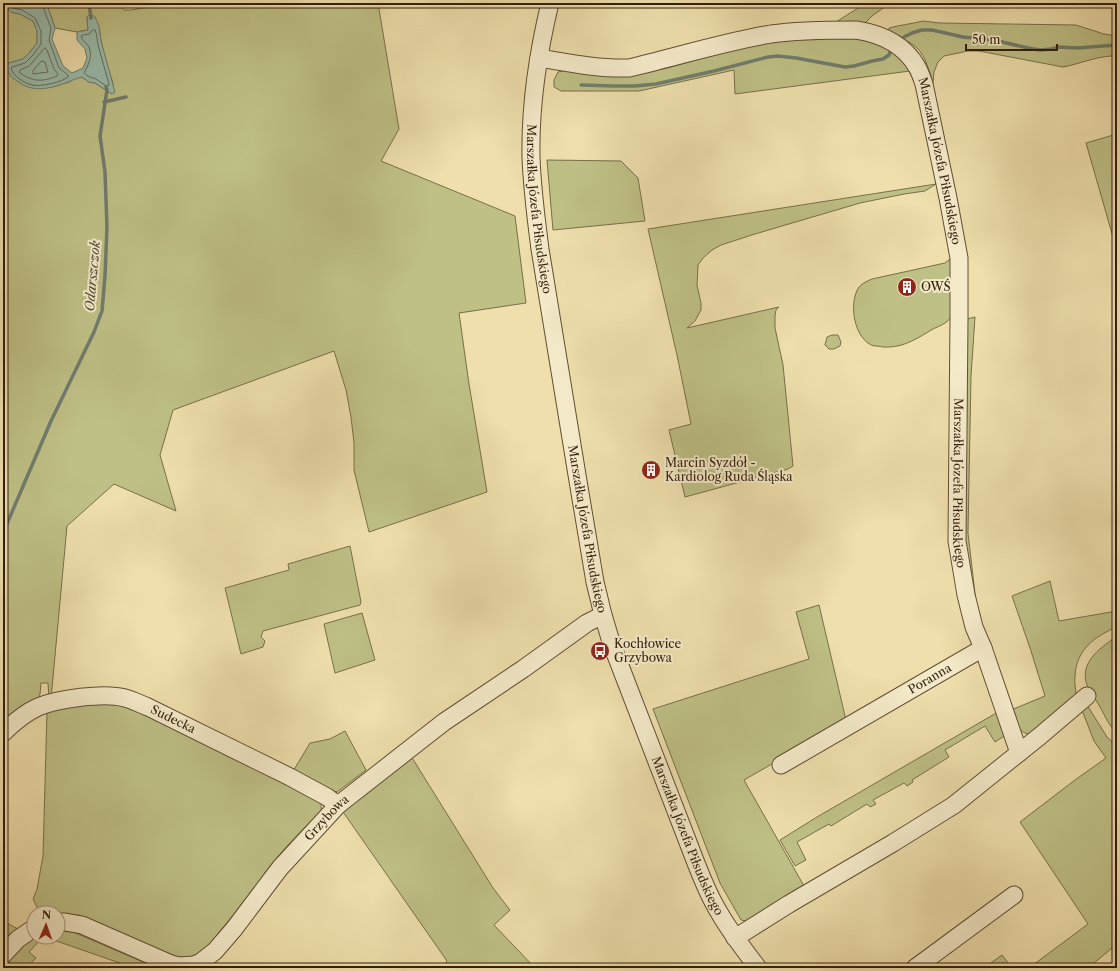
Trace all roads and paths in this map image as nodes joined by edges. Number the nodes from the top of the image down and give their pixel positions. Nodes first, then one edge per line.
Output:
1 (550, 3) edge
2 (539, 58) junction
3 (603, 615) junction
4 (982, 648) junction
5 (1087, 696) dead end
6 (3, 733) edge
7 (1019, 752) junction
8 (781, 765) dead end
9 (338, 805) junction
10 (1014, 895) dead end
11 (66, 922) edge
12 (26, 934) edge
13 (735, 938) junction
14 (3, 955) edge
15 (758, 968) edge
16 (915, 968) edge

1 - 2 street, Marszałka Józefa Piłsudskiego
2 - 3 street, Marszałka Józefa Piłsudskiego
2 - 4 street, Marszałka Józefa Piłsudskiego
3 - 9 street, Grzybowa
3 - 13 street, Marszałka Józefa Piłsudskiego
4 - 7 street
4 - 8 street, Poranna
5 - 7 street
6 - 9 street, Sudecka
7 - 13 street
9 - 11 street, Grzybowa
10 - 16 street
12 - 14 street
13 - 15 street, Marszałka Józefa Piłsudskiego

